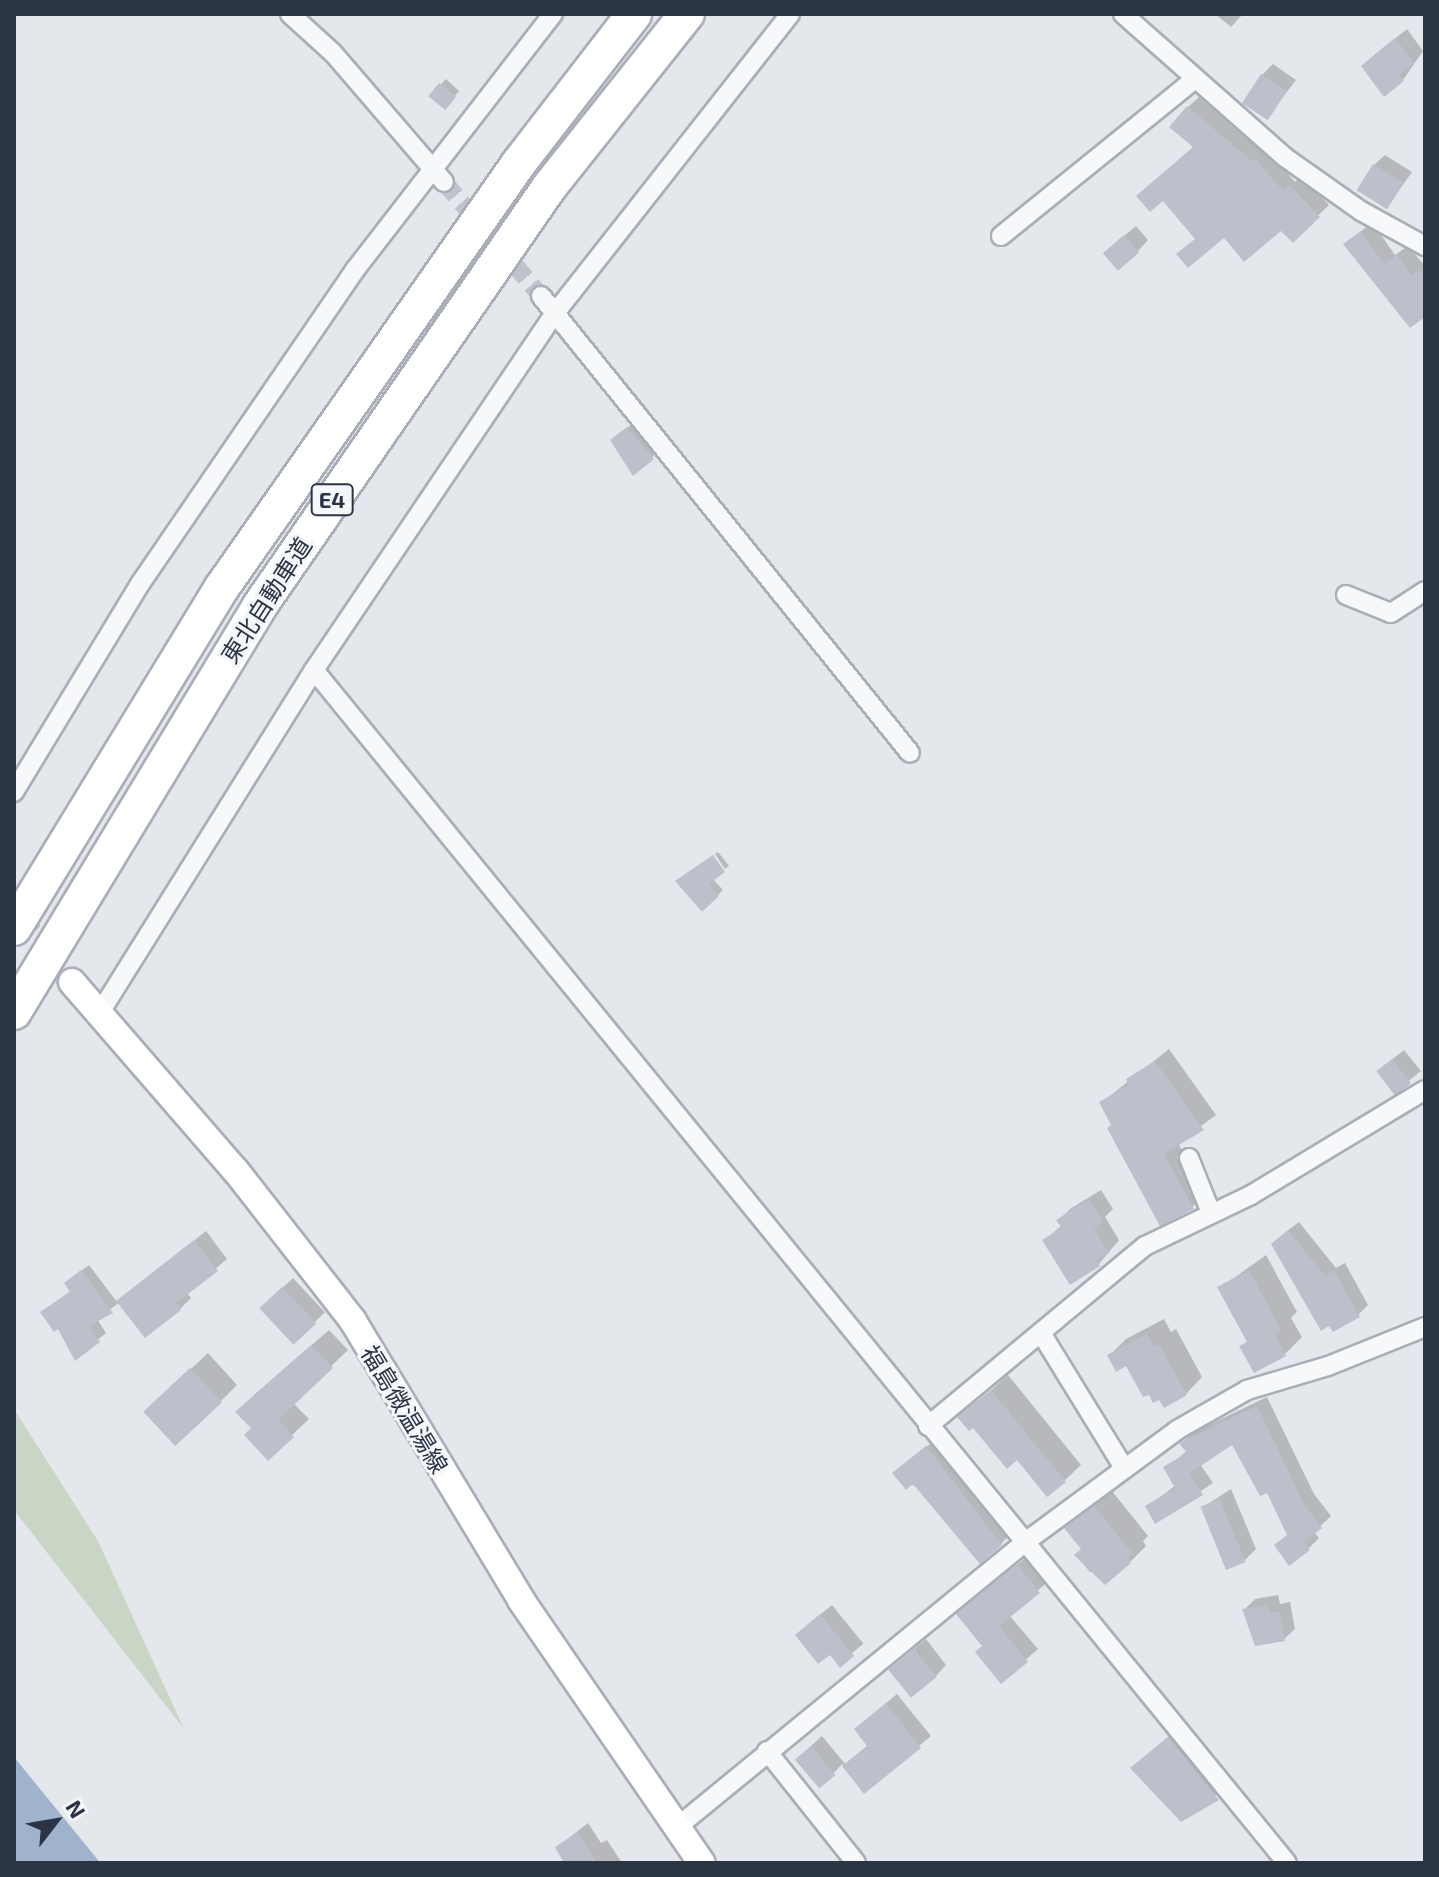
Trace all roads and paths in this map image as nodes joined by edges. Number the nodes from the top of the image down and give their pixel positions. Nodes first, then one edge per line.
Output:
1 (290, 14) edge
2 (553, 14) edge
3 (634, 14) edge
4 (687, 14) edge
5 (790, 14) edge
6 (1123, 14) edge
7 (1195, 79) junction
8 (431, 167) junction
9 (444, 182) tunnel mouth
10 (1001, 236) dead end
11 (1425, 246) edge
12 (541, 296) tunnel mouth
13 (555, 313) junction
14 (1425, 591) edge
15 (1346, 595) dead end
16 (314, 670) junction
17 (910, 753) dead end
18 (14, 792) edge
19 (14, 928) edge
20 (72, 982) tunnel mouth
21 (14, 1012) edge
22 (99, 1014) junction
23 (1425, 1090) edge
24 (1189, 1158) dead end
25 (1211, 1213) junction
26 (1425, 1327) edge
27 (1041, 1333) junction
28 (928, 1426) junction
29 (1124, 1468) junction
30 (1024, 1543) junction
31 (767, 1751) junction
32 (676, 1828) junction
33 (702, 1863) edge
34 (856, 1863) edge
35 (1287, 1863) edge

1 - 8 street
2 - 8 street
3 - 19 highway, 東北自動車道 / E4
4 - 21 highway, 東北自動車道 / E4
5 - 13 street
6 - 7 street
7 - 10 street
7 - 11 street
8 - 9 street
8 - 18 street
12 - 13 street
13 - 16 street
13 - 17 street
14 - 15 street
16 - 22 street
16 - 28 street
20 - 22 main road, 福島微温湯線
22 - 32 main road, 福島微温湯線
23 - 25 street
24 - 25 street
25 - 27 street
26 - 29 street
27 - 28 street
27 - 29 street
28 - 30 street
29 - 30 street
30 - 31 street
30 - 35 street
31 - 32 street
31 - 34 street
32 - 33 main road, 福島微温湯線

